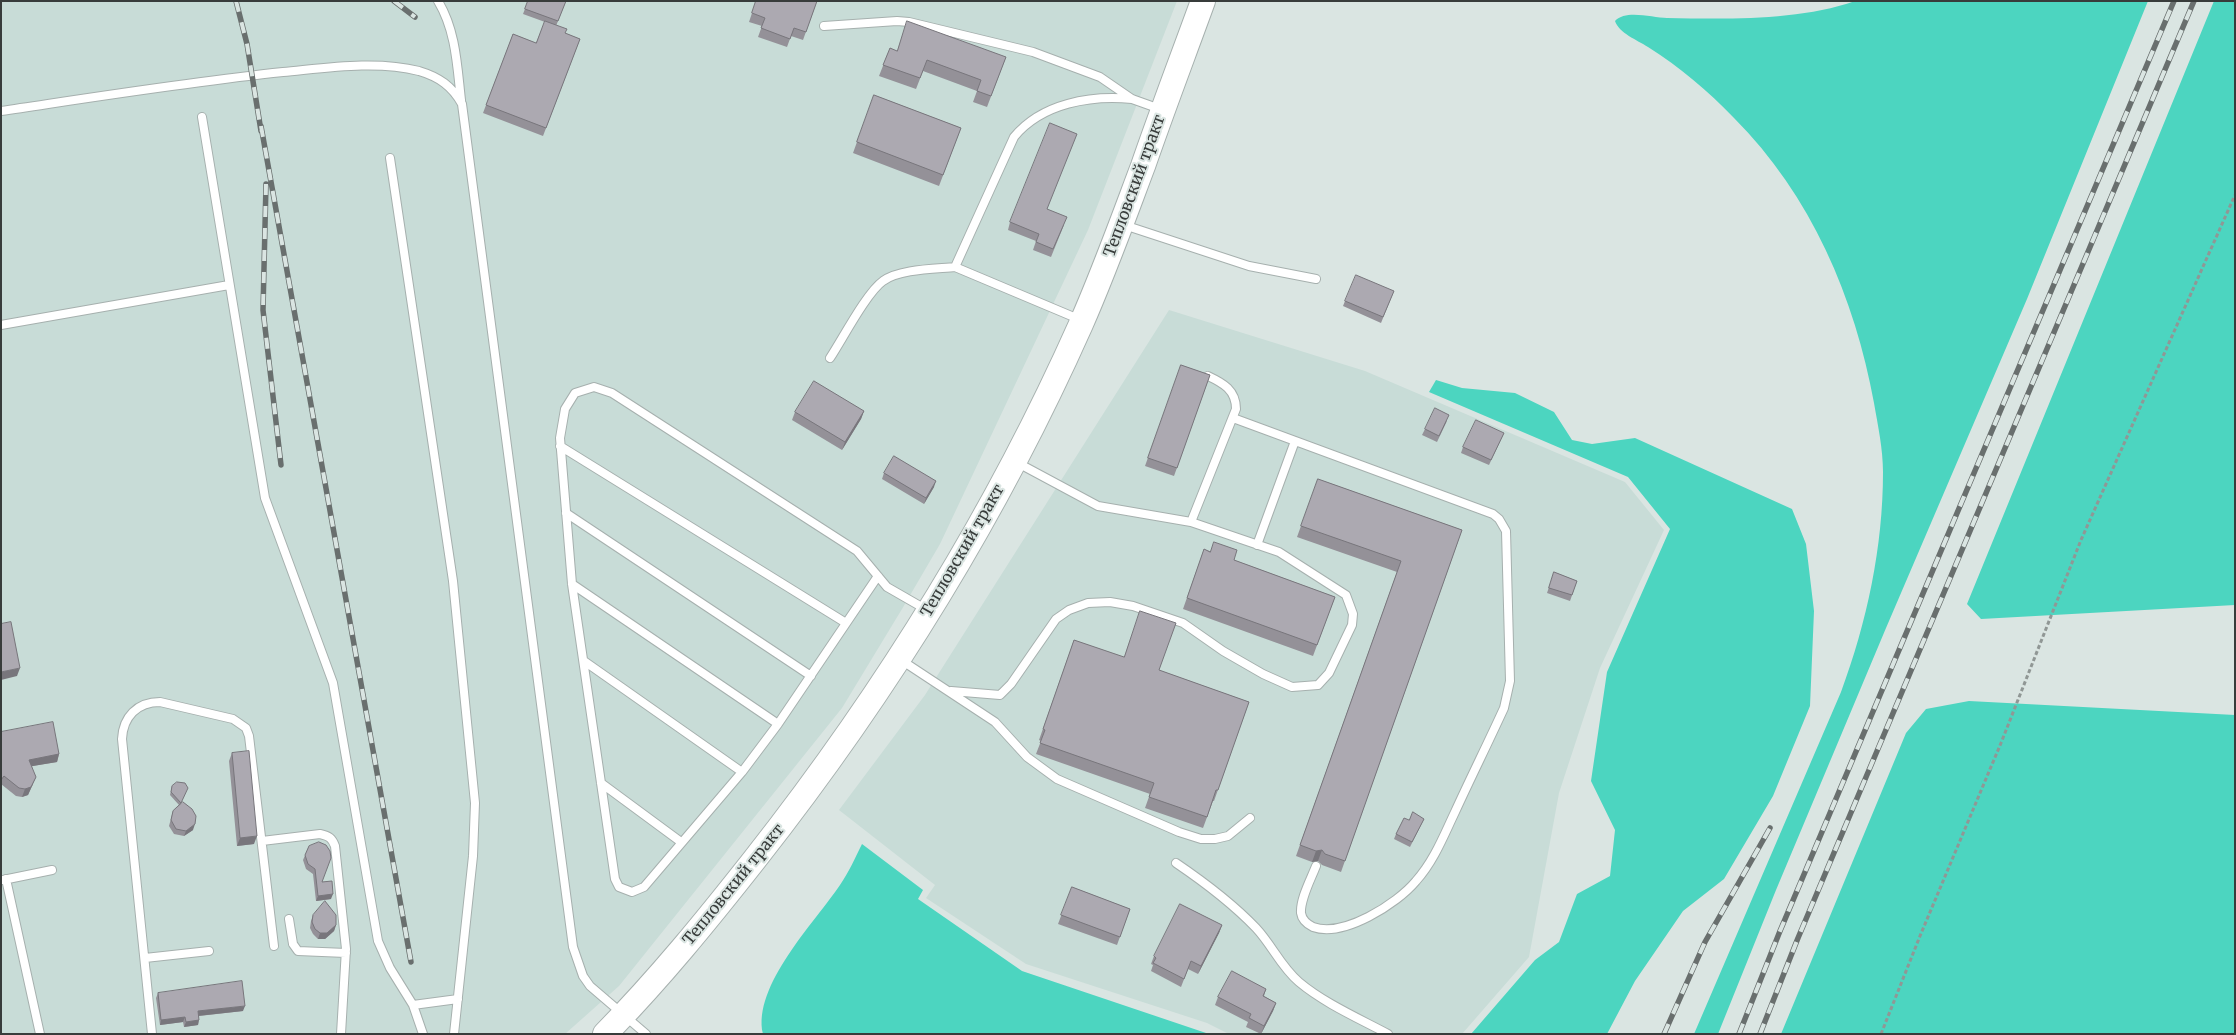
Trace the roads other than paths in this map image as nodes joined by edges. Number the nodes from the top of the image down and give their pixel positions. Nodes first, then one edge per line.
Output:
1 (438, 1) edge
2 (1203, 1) edge
3 (824, 26) dead end
4 (1132, 99) junction
5 (462, 104) junction
6 (1, 110) edge
7 (1163, 110) junction
8 (202, 118) dead end
9 (390, 158) dead end
10 (1122, 224) junction
11 (955, 266) junction
12 (1316, 279) dead end
13 (229, 285) junction
14 (1083, 321) junction
15 (1, 325) edge
16 (830, 358) dead end
17 (1208, 376) edge
18 (1233, 418) junction
19 (1295, 441) junction
20 (560, 446) junction
21 (1014, 461) junction
22 (566, 513) junction
23 (1191, 522) junction
24 (1257, 545) junction
25 (878, 576) junction
26 (572, 584) junction
27 (928, 611) junction
28 (846, 623) junction
29 (899, 658) junction
30 (584, 661) junction
31 (810, 676) junction
32 (951, 691) junction
33 (778, 724) junction
34 (742, 772) junction
35 (601, 782) junction
36 (1250, 818) dead end
37 (262, 841) junction
38 (681, 842) junction
39 (1176, 863) dead end
40 (1316, 866) edge
41 (52, 870) dead end
42 (4, 880) edge
43 (290, 919) dead end
44 (274, 946) dead end
45 (208, 952) dead end
46 (346, 953) junction
47 (144, 958) junction
48 (458, 998) junction
49 (413, 1005) junction
50 (624, 1015) junction
51 (40, 1034) edge
52 (152, 1034) edge
53 (341, 1034) edge
54 (423, 1034) edge
55 (454, 1034) edge
56 (605, 1034) edge
57 (646, 1034) edge
58 (1388, 1034) edge

1 - 5 lane
2 - 7 main road, Тепловский тракт
3 - 4 lane
4 - 7 lane
4 - 11 lane
5 - 6 lane
5 - 50 lane
7 - 10 main road, Тепловский тракт
8 - 13 lane
9 - 48 lane
10 - 12 lane
10 - 14 main road, Тепловский тракт
11 - 14 lane
11 - 16 lane
13 - 15 lane
13 - 49 lane
14 - 21 main road, Тепловский тракт
17 - 18 lane
18 - 19 lane
18 - 23 lane
19 - 24 lane
19 - 40 lane
20 - 22 lane
20 - 25 lane
20 - 28 lane
21 - 23 lane
21 - 27 main road, Тепловский тракт
22 - 26 lane
22 - 31 lane
23 - 24 lane
24 - 32 lane
25 - 27 lane
25 - 28 lane
26 - 30 lane
26 - 33 lane
27 - 29 main road, Тепловский тракт
28 - 31 lane
29 - 32 lane
29 - 50 main road, Тепловский тракт
30 - 34 lane
30 - 35 lane
31 - 33 lane
32 - 36 lane
33 - 34 lane
34 - 38 lane
35 - 38 lane
35 - 38 lane
37 - 44 lane
37 - 46 lane
37 - 47 lane
39 - 58 lane
41 - 42 lane
42 - 51 lane
43 - 46 lane
45 - 47 lane
46 - 53 lane
47 - 52 lane
48 - 49 lane
48 - 55 lane
49 - 54 lane
50 - 56 main road, Тепловский тракт
50 - 57 lane

